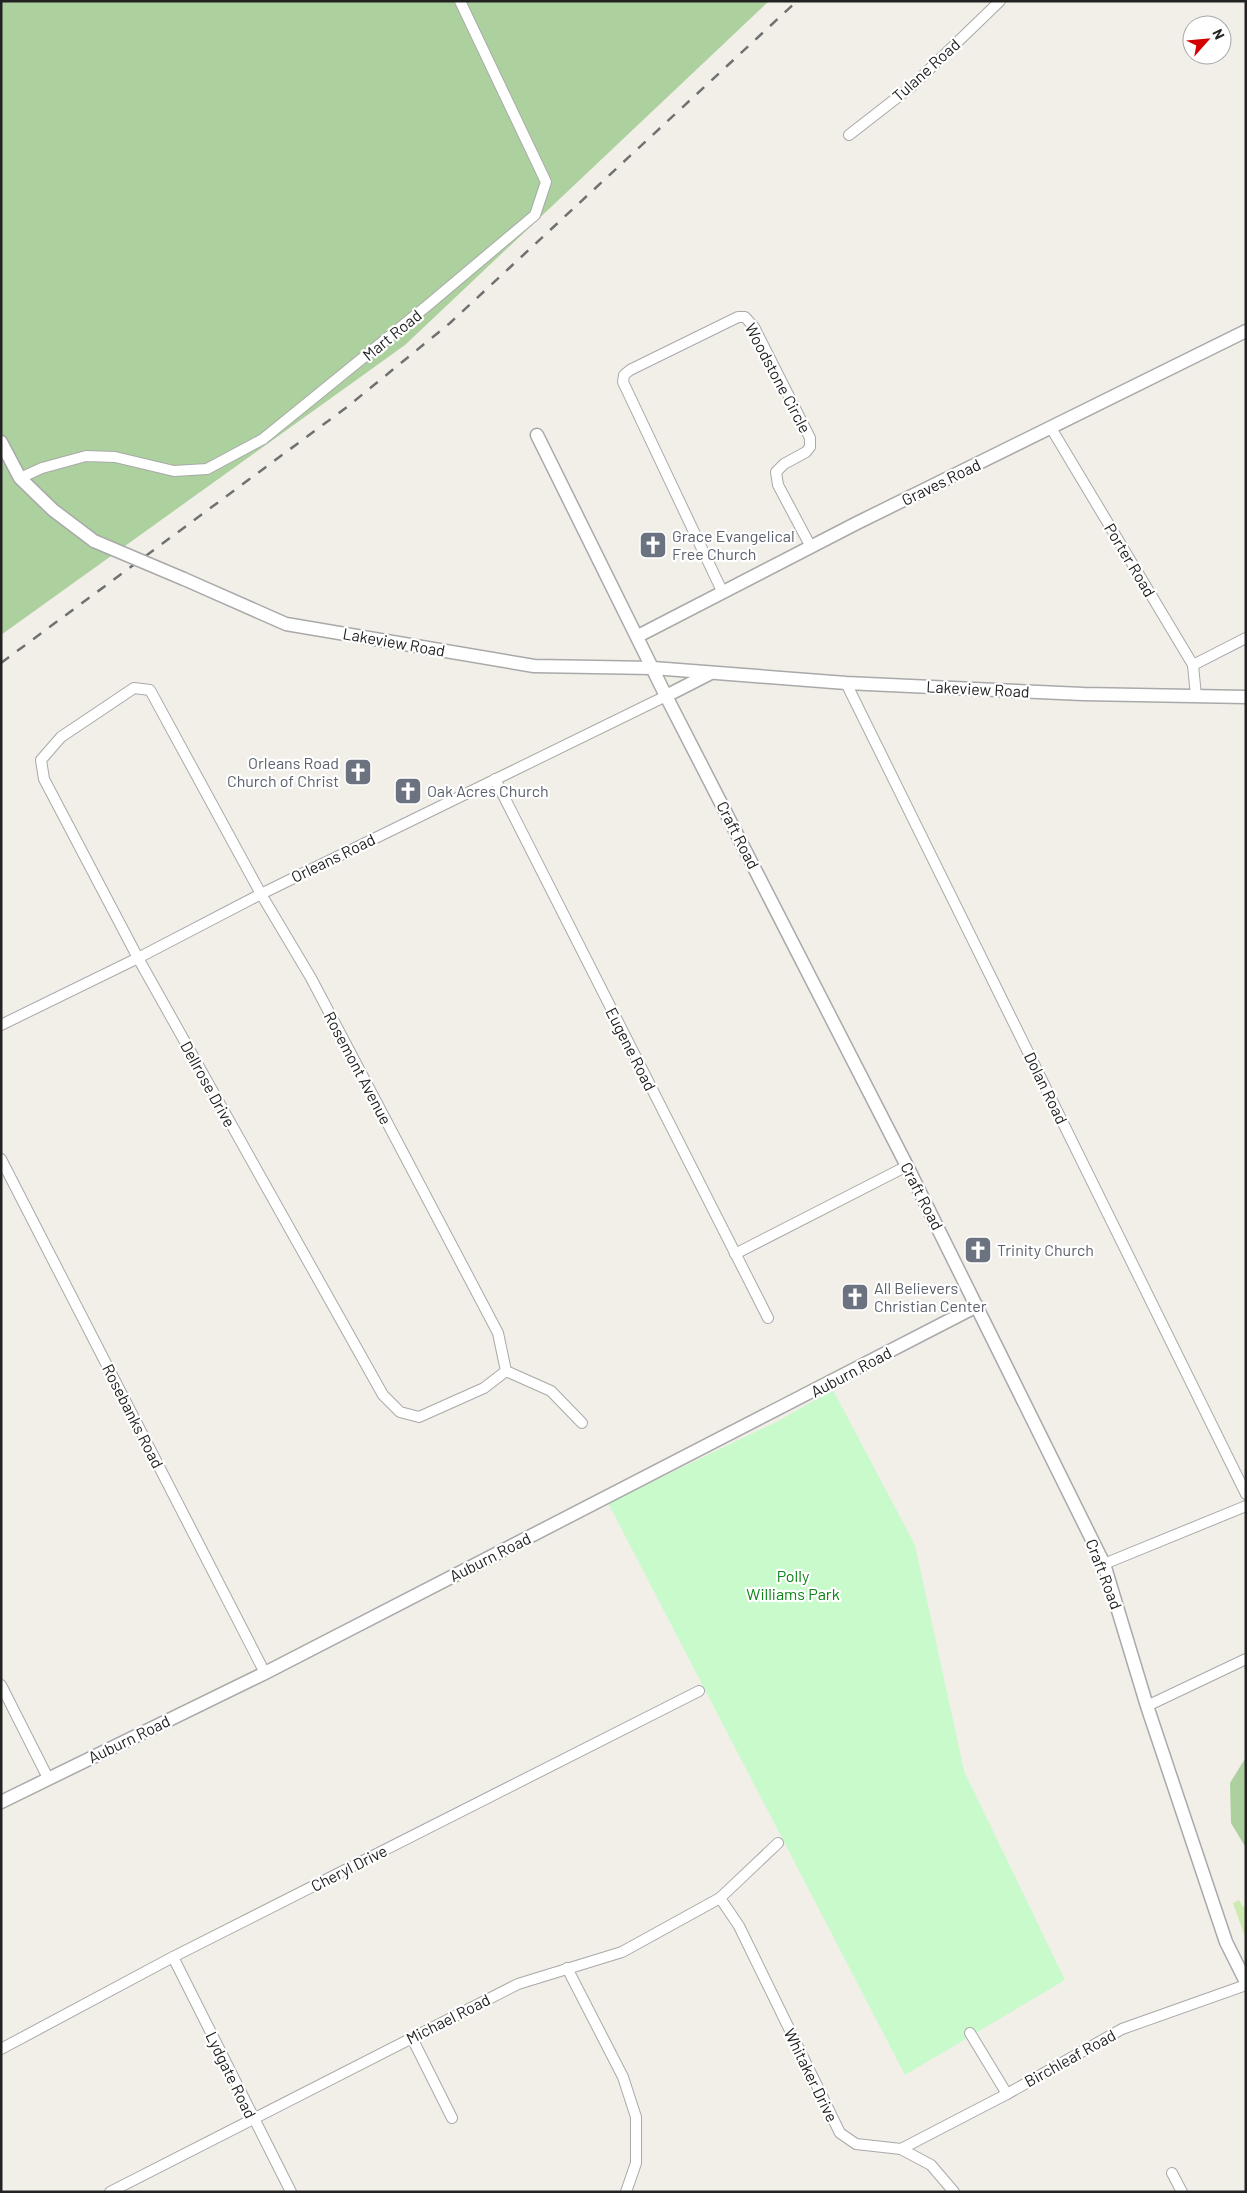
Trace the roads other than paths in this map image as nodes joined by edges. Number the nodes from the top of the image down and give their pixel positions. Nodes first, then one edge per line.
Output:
1 (460, 1) edge
2 (1000, 1) edge
3 (849, 135) dead end
4 (1246, 330) edge
5 (1050, 428) junction
6 (537, 435) dead end
7 (1, 442) edge
8 (20, 478) junction
9 (811, 547) junction
10 (722, 592) junction
11 (638, 636) junction
12 (1246, 638) edge
13 (1193, 665) junction
14 (653, 668) junction
15 (711, 673) junction
16 (846, 683) junction
17 (150, 690) joint
18 (666, 696) junction
19 (1196, 696) junction
20 (1246, 697) edge
21 (495, 779) junction
22 (260, 894) junction
23 (138, 958) junction
24 (1, 1025) edge
25 (1, 1159) edge
26 (907, 1166) junction
27 (735, 1254) junction
28 (976, 1306) junction
29 (768, 1318) dead end
30 (506, 1371) junction
31 (582, 1423) dead end
32 (1246, 1494) edge
33 (1246, 1506) edge
34 (1104, 1564) junction
35 (1246, 1659) edge
36 (265, 1673) junction
37 (1, 1685) edge
38 (699, 1691) dead end
39 (1147, 1706) junction
40 (48, 1778) junction
41 (1, 1802) edge
42 (778, 1842) dead end
43 (720, 1898) junction
44 (173, 1957) junction
45 (566, 1968) junction
46 (1246, 1983) edge
47 (970, 2033) dead end
48 (412, 2038) junction
49 (1, 2049) edge
50 (1007, 2094) junction
51 (253, 2118) junction
52 (452, 2118) dead end
53 (901, 2149) junction
54 (1172, 2173) dead end
55 (110, 2192) edge
56 (291, 2192) edge
57 (626, 2192) edge
58 (954, 2192) edge
59 (1182, 2192) edge

1 - 8 street, Mart Road
2 - 3 street, Tulane Road
4 - 5 street, Graves Road
5 - 9 street, Graves Road
5 - 13 street, Porter Road
6 - 11 street, Craft Road
7 - 8 street, Lakeview Road
8 - 14 street, Lakeview Road, bridge
9 - 10 street, Graves Road
9 - 10 street, Woodstone Circle
10 - 11 street, Graves Road
11 - 14 street, Craft Road
12 - 13 street
13 - 19 street, Porter Road
14 - 15 street, Lakeview Road
14 - 18 street, Craft Road
15 - 16 street, Lakeview Road
15 - 18 street
16 - 19 street, Lakeview Road
16 - 32 street, Dolan Road
17 - 22 street, Rosemont Avenue
17 - 23 street, Dellrose Drive
18 - 21 street, Orleans Road
18 - 26 street, Craft Road
19 - 20 street, Lakeview Road
21 - 22 street, Orleans Road
21 - 27 street, Eugene Road
22 - 23 street, Orleans Road
22 - 30 street, Rosemont Avenue
23 - 24 street, Orleans Road
23 - 30 street, Dellrose Drive
25 - 36 street, Rosebanks Road
26 - 27 street
26 - 28 street, Craft Road
27 - 29 street, Eugene Road
28 - 34 street, Craft Road
28 - 36 street, Auburn Road
30 - 31 street
33 - 34 street
34 - 39 street, Craft Road
35 - 39 street
36 - 40 street, Auburn Road
37 - 40 street
38 - 44 street, Cheryl Drive
39 - 46 street, Craft Road
40 - 41 street, Auburn Road
42 - 43 street, Michael Road
43 - 45 street, Michael Road
43 - 53 street, Whitaker Drive
44 - 49 street, Cheryl Drive
44 - 51 street, Lydgate Road
45 - 48 street, Michael Road
45 - 57 street
46 - 50 street, Birchleaf Road
47 - 50 street
48 - 51 street, Michael Road
48 - 52 street
50 - 53 street, Birchleaf Road
51 - 55 street, Michael Road
51 - 56 street, Lydgate Road
53 - 58 street, Whitaker Drive
54 - 59 street

